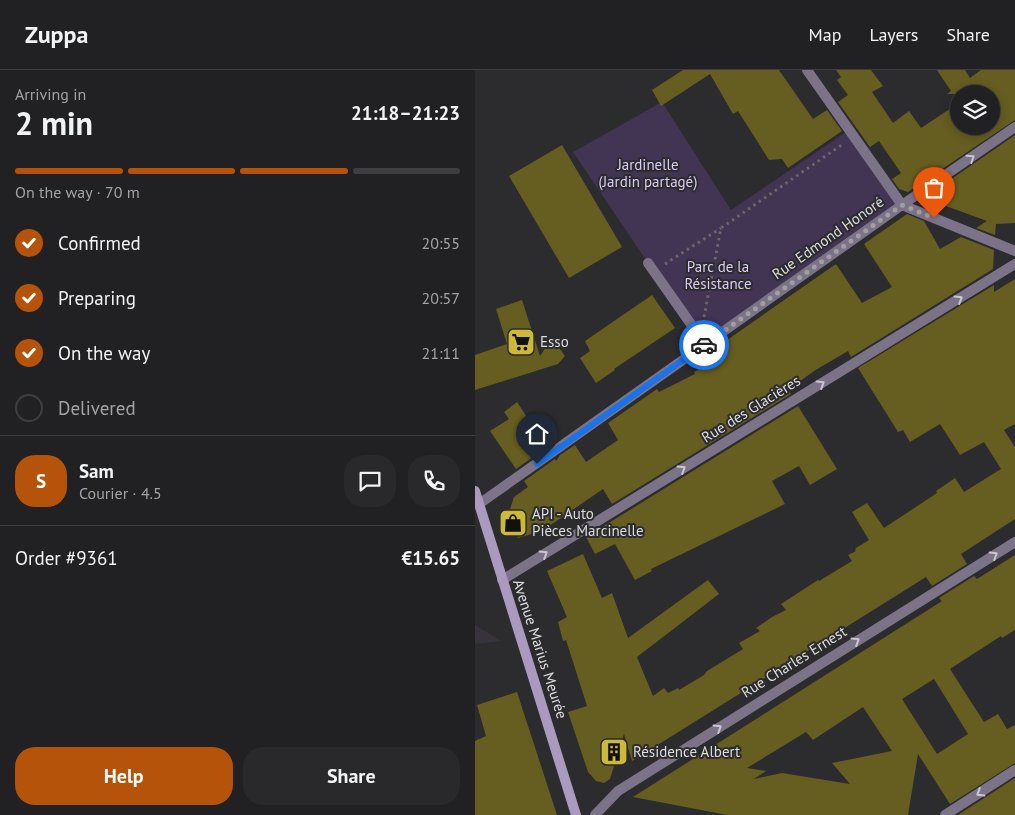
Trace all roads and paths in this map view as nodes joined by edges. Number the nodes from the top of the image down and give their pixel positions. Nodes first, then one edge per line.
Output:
1 (807, 70) edge
2 (1015, 127) edge
3 (854, 137) junction
4 (902, 205) junction
5 (721, 228) junction
6 (1015, 251) edge
7 (1015, 264) edge
8 (651, 267) joint
9 (702, 341) junction
10 (475, 491) edge
11 (477, 505) edge
12 (1015, 542) edge
13 (502, 580) junction
14 (1015, 770) edge
15 (576, 815) edge
16 (595, 815) edge
17 (945, 815) edge

1 - 3 street
4 -> 2 street, Rue Edmond Honoré
3 - 4 street
3 - 5 path
4 - 6 street
4 - 9 street, Rue Edmond Honoré
5 - 8 path
5 - 9 path
13 -> 7 street, Rue des Glacières
8 - 9 street
9 - 11 street, Rue Edmond Honoré
10 - 11 main road, Avenue Marius Meurée
11 - 13 main road, Avenue Marius Meurée
16 -> 12 street, Rue Charles Ernest
13 - 15 main road, Avenue Marius Meurée
14 -> 17 street

